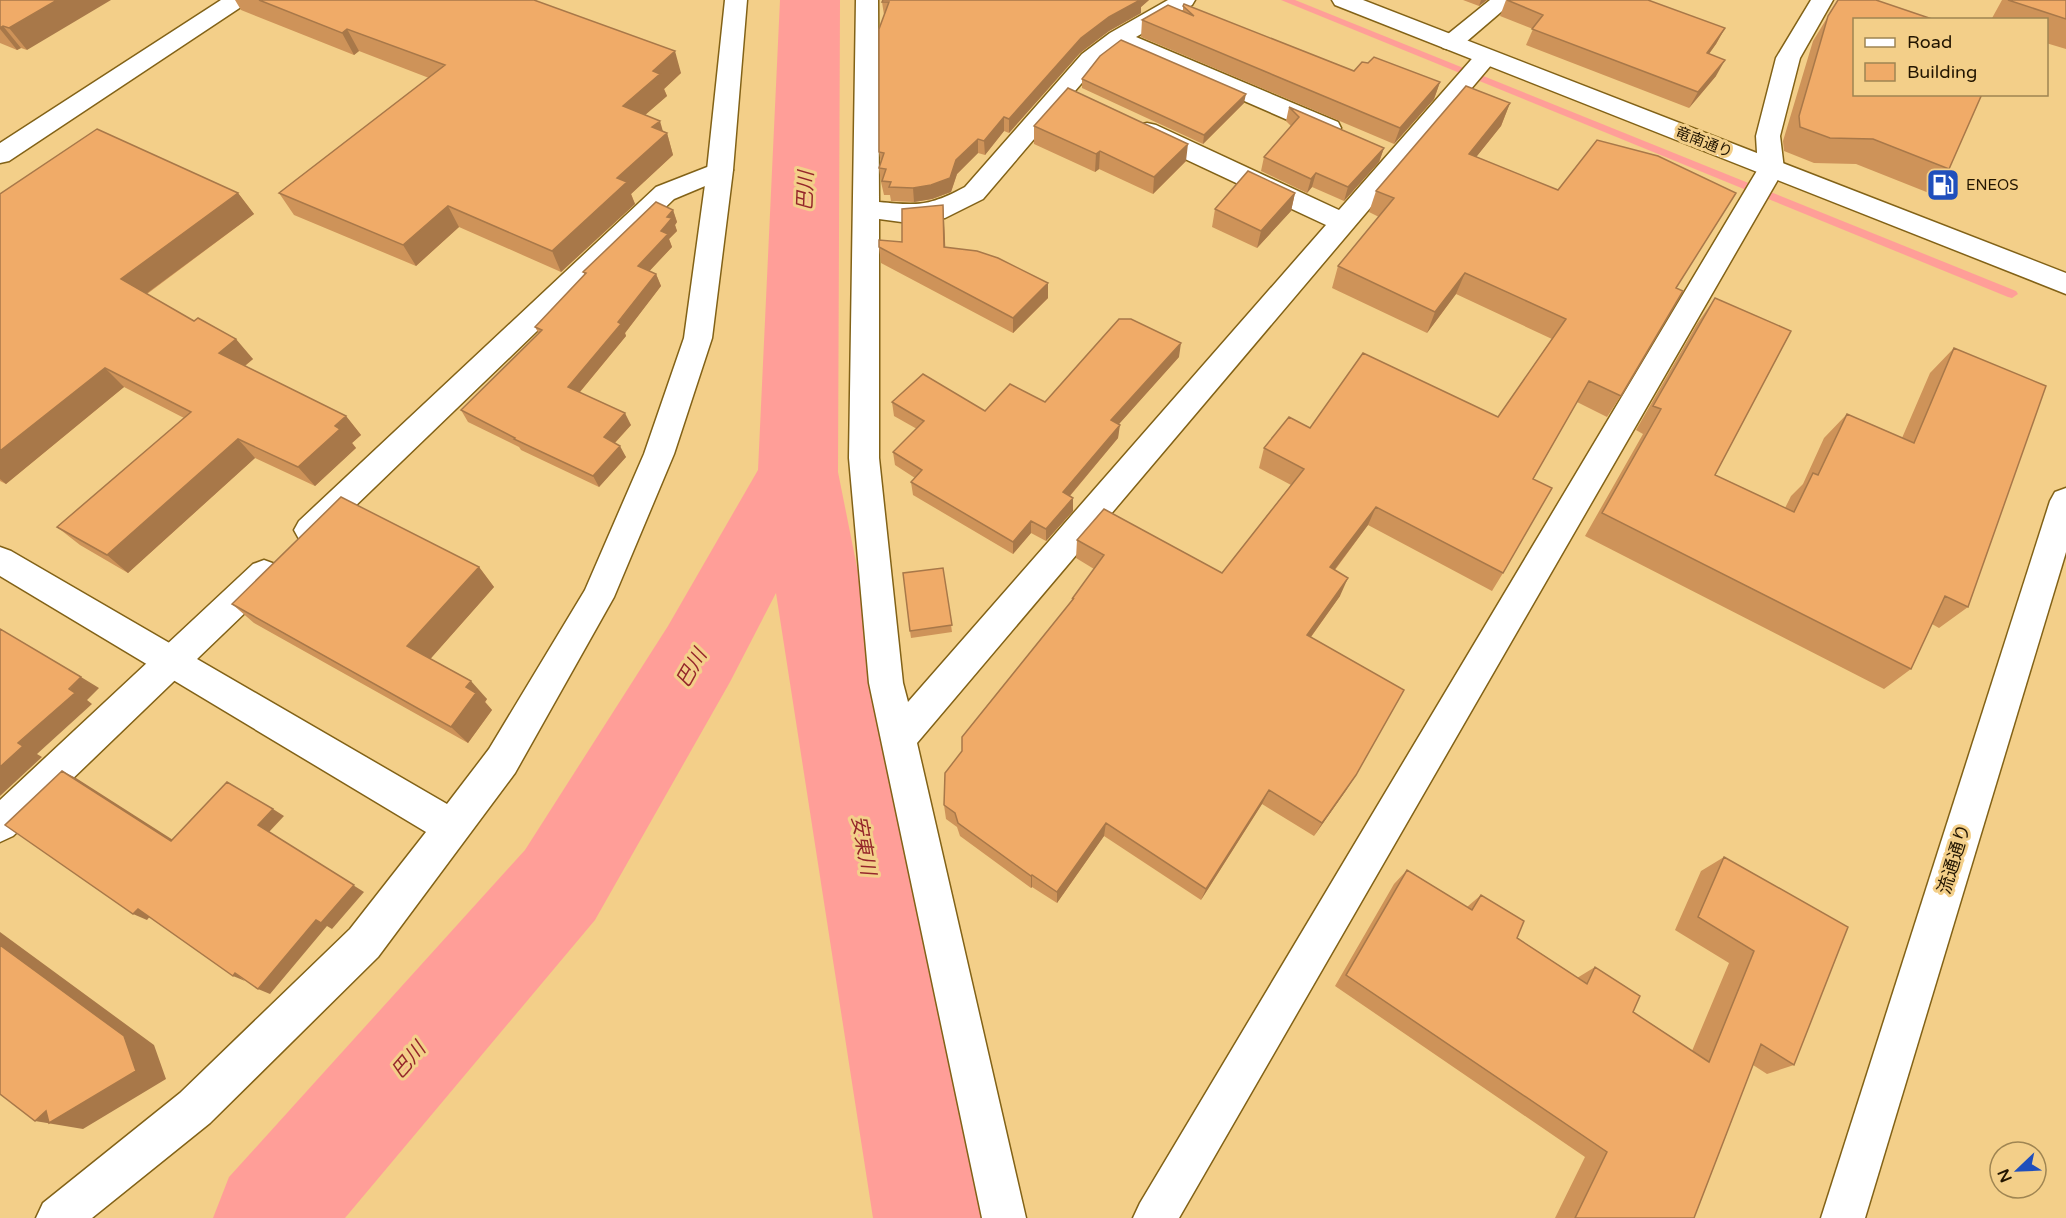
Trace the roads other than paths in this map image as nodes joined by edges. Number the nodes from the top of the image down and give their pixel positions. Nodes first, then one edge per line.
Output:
1 (236, 0) edge
2 (736, 0) edge
3 (867, 0) edge
4 (1184, 0) edge
5 (1342, 0) edge
6 (1504, 0) edge
7 (1822, 0) edge
8 (1118, 38) junction
9 (1451, 43) junction
10 (1486, 57) junction
11 (1128, 122) edge
12 (1345, 135) edge
13 (0, 155) edge
14 (1771, 169) junction
15 (720, 170) junction
16 (866, 209) junction
17 (1344, 222) junction
18 (2066, 284) edge
19 (2066, 501) edge
20 (0, 560) edge
21 (172, 662) junction
22 (898, 739) junction
23 (0, 824) edge
24 (452, 827) junction
25 (58, 1218) edge
26 (1004, 1218) edge
27 (1155, 1218) edge
28 (1843, 1218) edge

1 - 13 street
2 - 15 street
3 - 16 street
4 - 8 street
5 - 9 street, 竜南通り
6 - 9 street
7 - 14 street
8 - 12 street
8 - 16 street
9 - 10 street, 竜南通り
10 - 14 street, 竜南通り
10 - 17 street
11 - 17 street
14 - 18 street, 竜南通り
14 - 27 street
15 - 21 street
15 - 24 street
16 - 22 street
17 - 22 street
19 - 28 street, 流通通り
20 - 21 street
21 - 23 street
21 - 24 street
22 - 26 street
24 - 25 street

